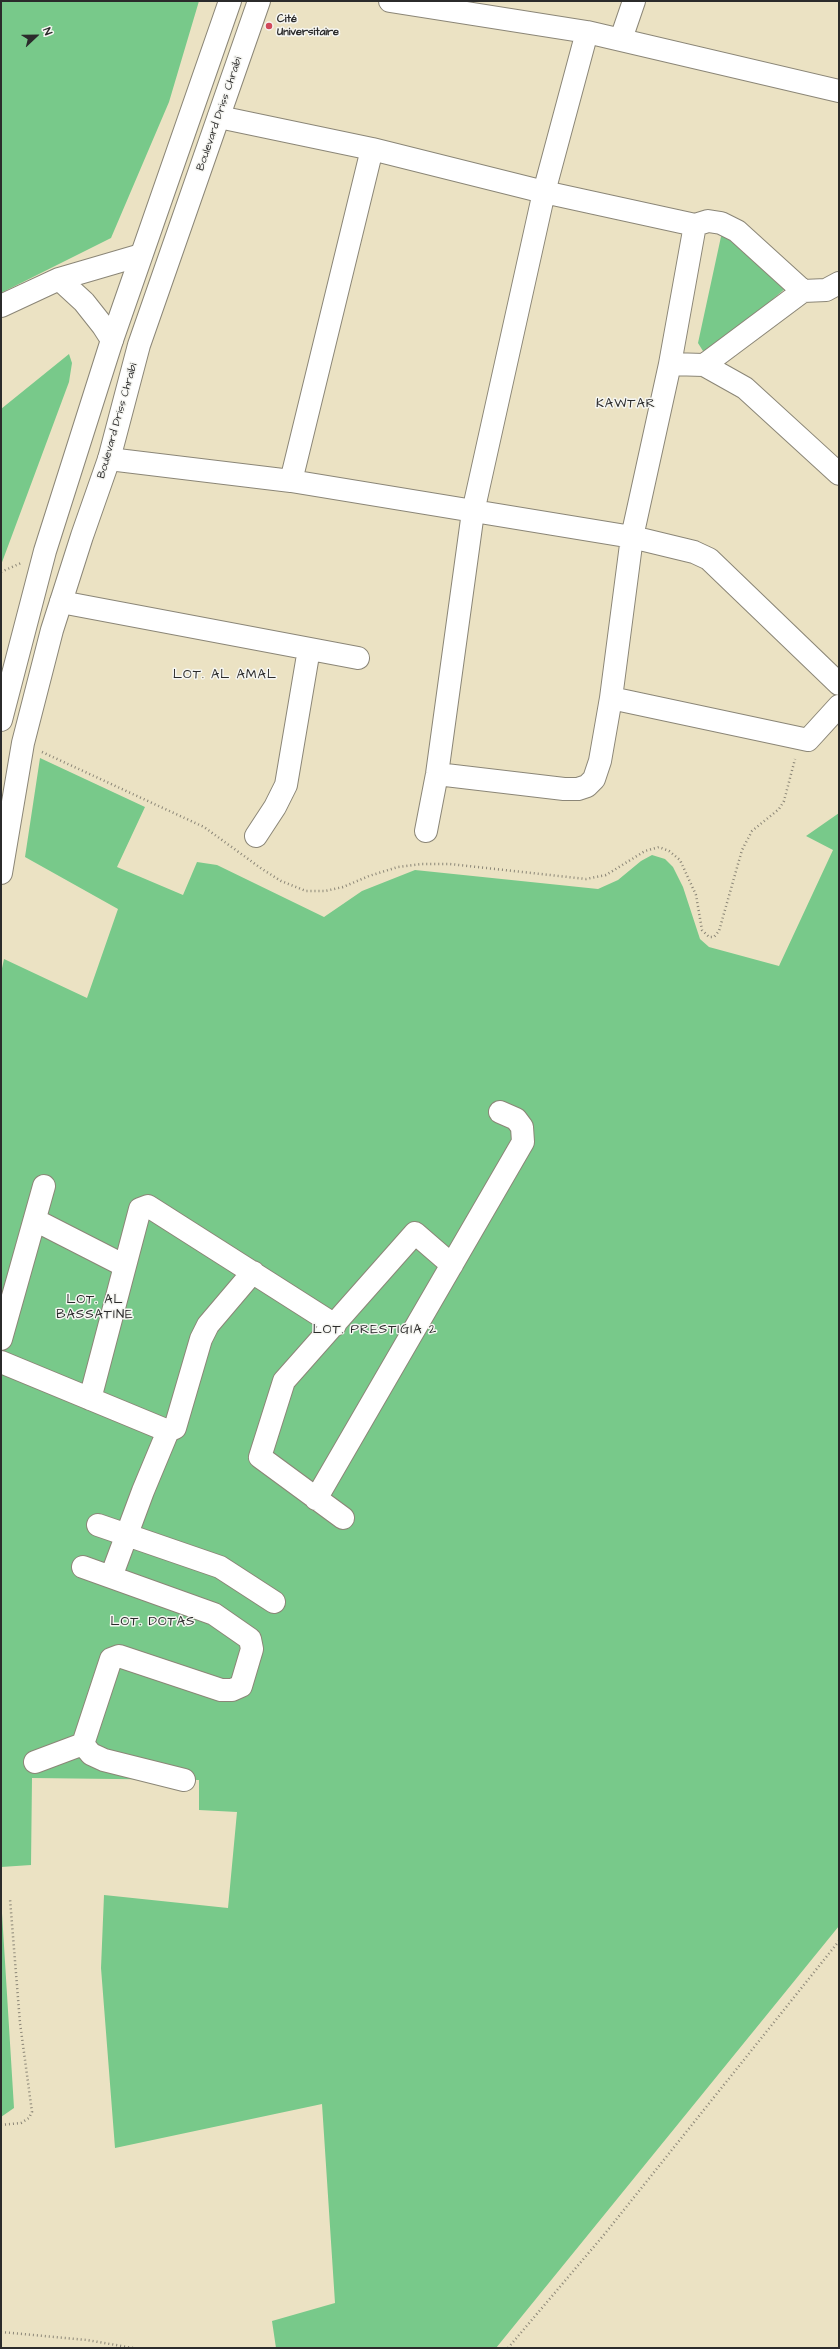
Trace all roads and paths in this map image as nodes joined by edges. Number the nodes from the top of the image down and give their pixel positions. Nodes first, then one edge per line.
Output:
1 (230, 1) edge
2 (259, 1) edge
3 (390, 1) edge
4 (634, 1) edge
5 (586, 32) junction
6 (621, 39) junction
7 (839, 91) edge
8 (219, 117) junction
9 (372, 149) junction
10 (544, 192) junction
11 (695, 225) junction
12 (141, 255) junction
13 (58, 279) junction
14 (839, 284) edge
15 (803, 291) junction
16 (1, 306) edge
17 (112, 340) junction
18 (670, 364) junction
19 (704, 365) junction
20 (109, 459) junction
21 (839, 474) edge
22 (292, 481) junction
23 (473, 512) junction
24 (632, 537) junction
25 (61, 602) junction
26 (309, 649) junction
27 (358, 658) dead end
28 (839, 684) edge
29 (611, 698) junction
30 (839, 706) edge
31 (1, 720) edge
32 (808, 740) junction
33 (23, 743) junction
34 (437, 774) junction
35 (426, 831) dead end
36 (256, 836) dead end
37 (1, 873) edge
38 (500, 1112) dead end
39 (44, 1186) dead end
40 (35, 1220) junction
41 (452, 1265) junction
42 (125, 1266) junction
43 (253, 1272) junction
44 (335, 1325) junction
45 (1, 1339) edge
46 (1, 1362) edge
47 (90, 1399) junction
48 (168, 1431) junction
49 (316, 1498) junction
50 (343, 1518) dead end
51 (98, 1525) dead end
52 (127, 1536) junction
53 (83, 1567) dead end
54 (111, 1577) junction
55 (274, 1602) dead end
56 (84, 1744) junction
57 (35, 1762) dead end
58 (184, 1780) dead end
59 (10, 1899) dead end
60 (839, 1941) edge
61 (1, 2125) edge
62 (1, 2332) edge
63 (133, 2348) edge
64 (508, 2348) edge

1 - 12 street
2 - 8 street, Boulevard Driss Chraibi
3 - 5 street
4 - 6 street
5 - 6 street
5 - 10 street
6 - 7 street
8 - 9 street
8 - 20 street, Boulevard Driss Chraibi
9 - 10 street
9 - 22 street
10 - 11 street
10 - 23 street
11 - 15 street
11 - 18 street
12 - 13 street
12 - 17 street
13 - 16 street
13 - 17 street
14 - 15 street
15 - 19 street
17 - 31 street
18 - 19 street
18 - 24 street
19 - 21 street
20 - 22 street
20 - 25 street, Boulevard Driss Chraibi
22 - 23 street
23 - 24 street
23 - 34 street
24 - 28 street
24 - 29 street
25 - 26 street
25 - 33 street, Boulevard Driss Chraibi
26 - 27 street
26 - 36 street
29 - 32 street
29 - 34 street
30 - 32 street
32 - 33 path
33 - 37 street, Boulevard Driss Chraibi
34 - 35 street
38 - 41 street
39 - 40 street
40 - 42 street
40 - 45 street
41 - 44 street
41 - 49 street
42 - 43 street
42 - 47 street
43 - 44 street
43 - 48 street
44 - 49 street
46 - 47 street
47 - 48 street
48 - 52 street
49 - 50 street
51 - 52 street
52 - 54 street
52 - 55 street
53 - 54 street
54 - 56 street
56 - 57 street
56 - 58 street
59 - 61 path
60 - 64 path
62 - 63 path

